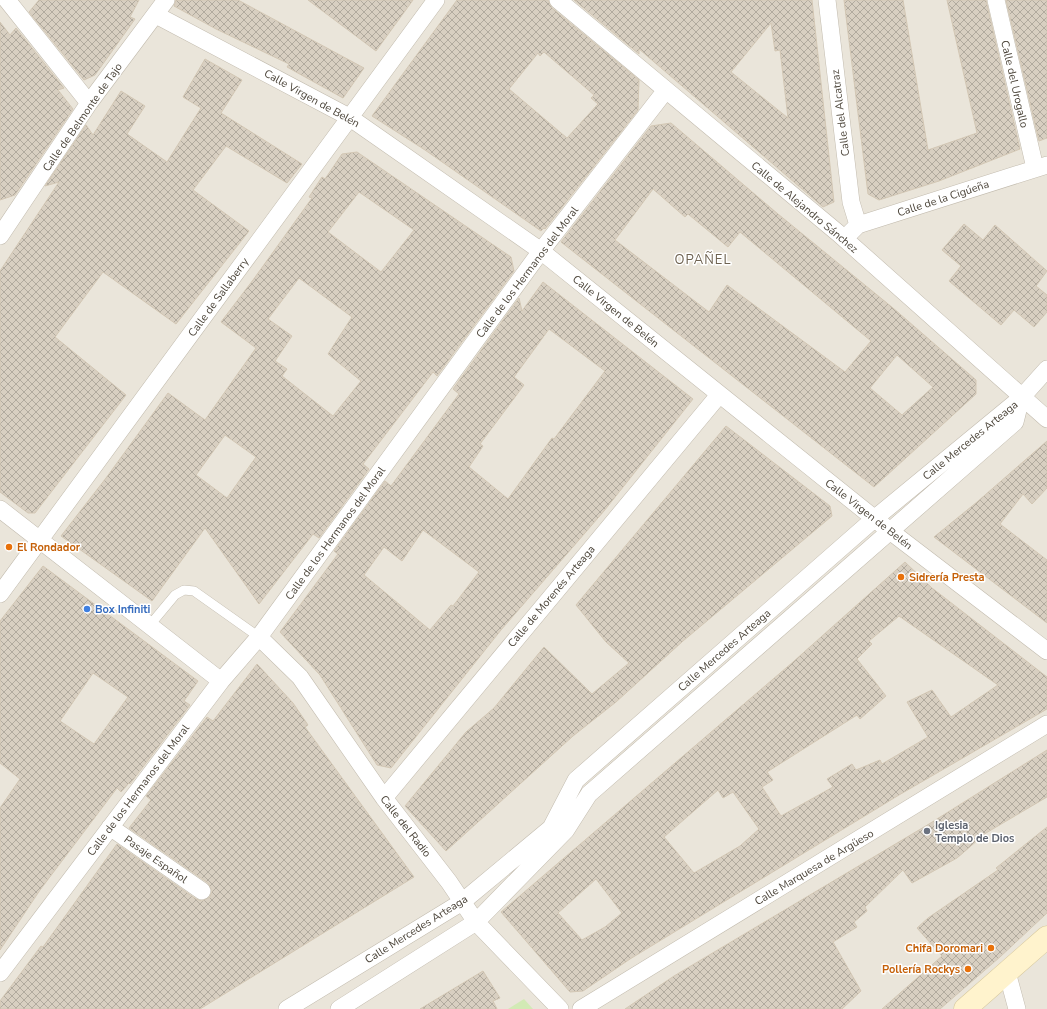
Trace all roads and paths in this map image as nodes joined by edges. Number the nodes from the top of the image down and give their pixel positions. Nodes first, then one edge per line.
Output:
1 (7, 0) edge
2 (166, 0) edge
3 (436, 0) edge
4 (558, 0) edge
5 (827, 0) edge
6 (996, 0) edge
7 (156, 15) junction
8 (666, 90) junction
9 (89, 103) junction
10 (349, 117) junction
11 (1041, 166) edge
12 (858, 225) junction
13 (0, 236) edge
14 (844, 239) junction
15 (541, 251) junction
16 (1047, 369) edge
17 (719, 395) junction
18 (1021, 398) junction
19 (1047, 419) edge
20 (0, 509) edge
21 (874, 519) junction
22 (890, 531) junction
23 (41, 539) junction
24 (0, 594) edge
25 (150, 625) junction
26 (259, 637) junction
27 (1047, 651) edge
28 (221, 681) junction
29 (1047, 724) edge
30 (384, 798) junction
31 (110, 827) junction
32 (202, 891) dead end
33 (462, 902) junction
34 (476, 922) junction
35 (1047, 937) edge
36 (1007, 972) junction
37 (0, 973) edge
38 (287, 1009) edge
39 (339, 1009) edge
40 (560, 1009) edge
41 (581, 1009) edge
42 (965, 1009) edge
43 (1017, 1009) edge

1 - 9 street
2 - 7 street, Calle de Belmonte de Tajo
3 - 10 street, Calle de Sallaberry
4 - 8 street, Calle de Alejandro Sánchez
5 - 12 street, Calle del Alcatraz
6 - 11 street, Calle del Urogallo
7 - 9 street, Calle de Belmonte de Tajo
7 - 10 street, Calle Virgen de Belén
8 - 14 street, Calle de Alejandro Sánchez
8 - 15 street, Calle de los Hermanos del Moral
9 - 13 street, Calle de Belmonte de Tajo
10 - 15 street, Calle Virgen de Belén
10 - 23 street, Calle de Sallaberry
11 - 12 street, Calle de la Cigúeña
12 - 14 street, Calle de la Cigúeña
14 - 18 street, Calle de Alejandro Sánchez
15 - 17 street, Calle Virgen de Belén
15 - 26 street, Calle de los Hermanos del Moral
16 - 18 street
17 - 21 street, Calle Virgen de Belén
17 - 30 street, Calle de Morenés Arteaga
18 - 19 street, Calle de Alejandro Sánchez
18 - 21 street, Calle Mercedes Arteaga
18 - 22 street, Calle Mercedes Arteaga
20 - 23 street
21 - 22 street, Calle Virgen de Belén
21 - 33 street, Calle Mercedes Arteaga
22 - 27 street, Calle Virgen de Belén
22 - 34 street, Calle Mercedes Arteaga
23 - 24 street, Calle de Sallaberry
23 - 25 street
25 - 26 lane
25 - 28 street
26 - 28 street, Calle de los Hermanos del Moral
26 - 30 street, Calle del Radio
28 - 31 street, Calle de los Hermanos del Moral
29 - 41 street, Calle Marquesa de Argüeso
30 - 33 street, Calle del Radio
31 - 32 street, Pasaje Español
31 - 37 street, Calle de los Hermanos del Moral
33 - 34 street, Calle del Radio
33 - 38 street, Calle Mercedes Arteaga
34 - 39 street, Calle Mercedes Arteaga
34 - 40 street, Calle del Radio
35 - 36 street
36 - 42 street
36 - 43 street

